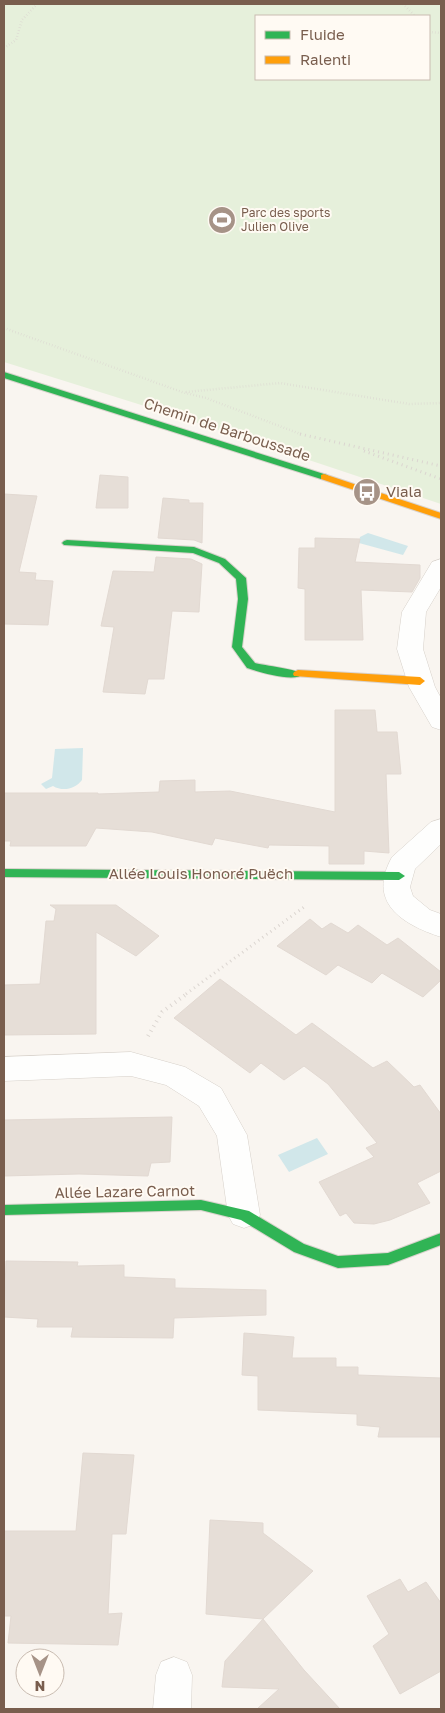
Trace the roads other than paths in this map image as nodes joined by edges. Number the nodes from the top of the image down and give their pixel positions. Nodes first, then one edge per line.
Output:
1 (4, 375) edge
2 (441, 516) edge
3 (67, 543) dead end
4 (441, 567) edge
5 (420, 681) junction
6 (441, 721) edge
7 (441, 829) edge
8 (4, 873) edge
9 (399, 876) junction
10 (441, 926) edge
11 (4, 1069) edge
12 (4, 1210) edge
13 (244, 1215) junction
14 (441, 1239) edge

1 - 2 street, Chemin de Barboussade
3 - 5 street
4 - 5 street
5 - 6 street
7 - 9 street
8 - 9 street, Allée Louis Honoré Puëch
9 - 10 street
11 - 13 street
12 - 13 street, Allée Lazare Carnot
13 - 14 street, Allée Lazare Carnot

